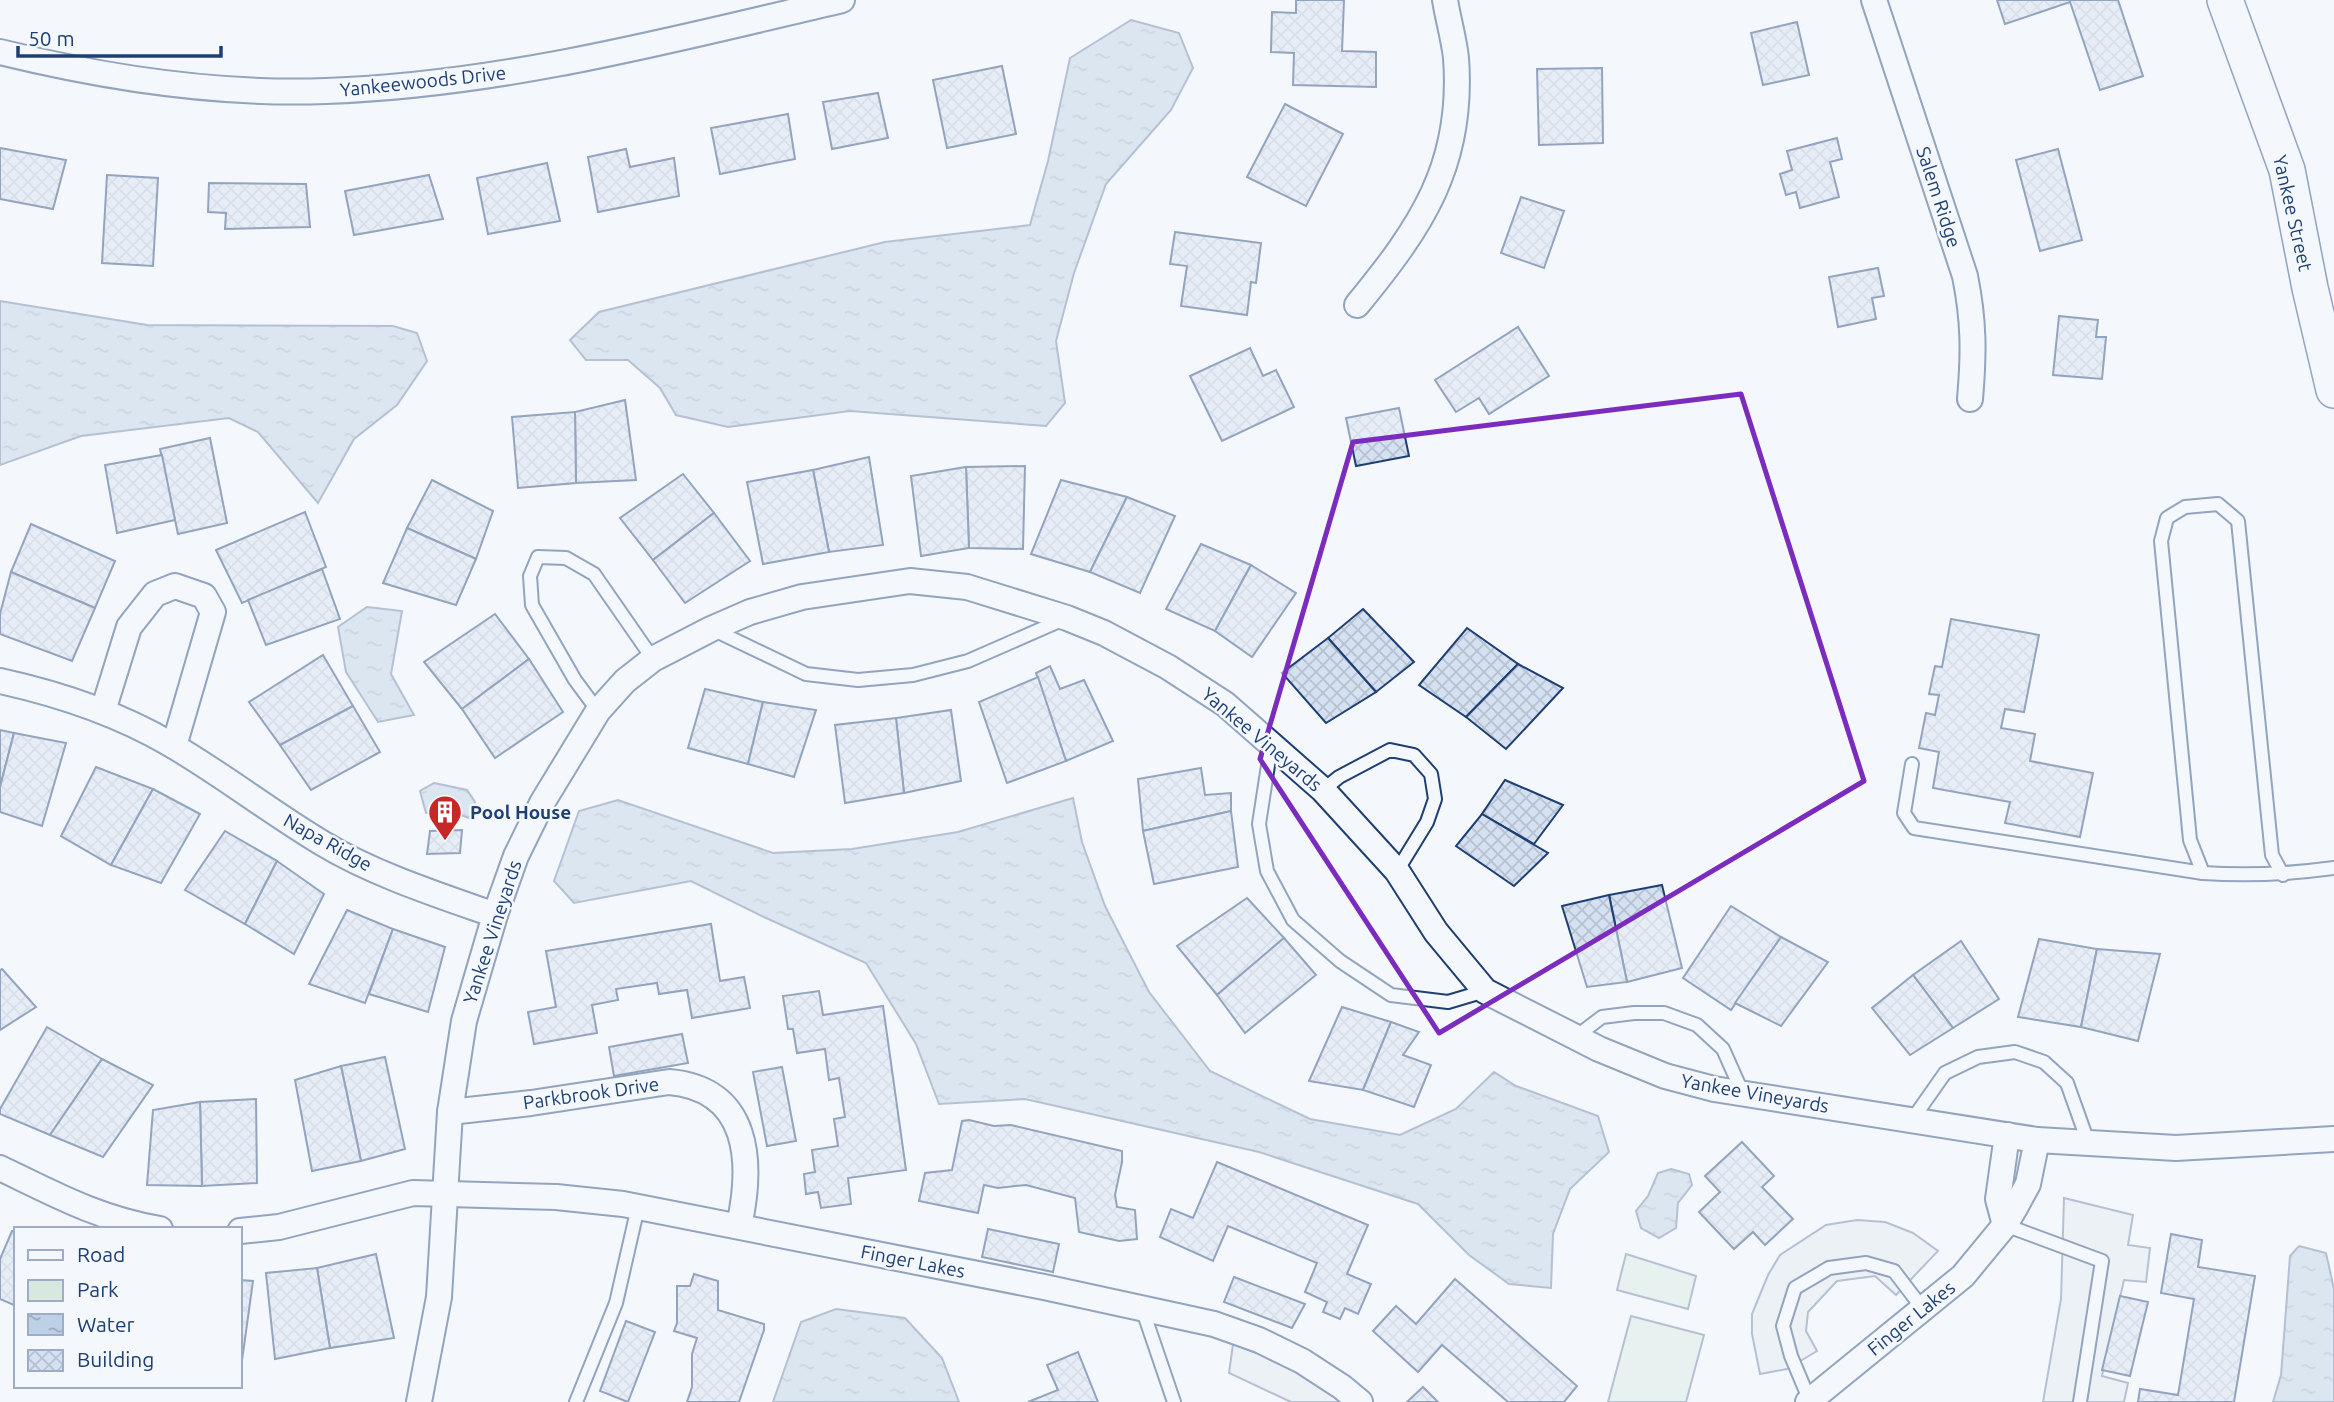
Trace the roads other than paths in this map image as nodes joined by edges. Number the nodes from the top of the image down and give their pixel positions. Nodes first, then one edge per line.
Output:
1 (842, 0) edge
2 (1445, 0) edge
3 (1874, 0) edge
4 (2225, 0) edge
5 (0, 52) edge
6 (1357, 305) dead end
7 (2334, 390) edge
8 (1970, 399) dead end
9 (1067, 618) junction
10 (711, 629) junction
11 (653, 659) junction
12 (0, 681) edge
13 (598, 710) junction
14 (103, 711) junction
15 (174, 746) junction
16 (1271, 746) junction
17 (1912, 764) dead end
18 (1324, 790) junction
19 (2334, 868) edge
20 (1397, 871) junction
21 (2203, 873) junction
22 (2283, 875) junction
23 (495, 915) junction
24 (1485, 991) junction
25 (1577, 1036) junction
26 (1743, 1094) junction
27 (450, 1112) junction
28 (1912, 1120) junction
29 (2007, 1135) junction
30 (2334, 1139) edge
31 (2037, 1140) junction
32 (2088, 1142) junction
33 (0, 1168) edge
34 (444, 1195) junction
35 (638, 1207) junction
36 (2005, 1225) junction
37 (739, 1226) junction
38 (147, 1227) edge
39 (242, 1231) edge
40 (1142, 1308) junction
41 (1923, 1309) junction
42 (1809, 1401) edge
43 (419, 1402) edge
44 (576, 1402) edge
45 (1174, 1402) edge
46 (1360, 1402) edge
47 (2080, 1402) edge

1 - 5 street, Yankeewoods Drive
2 - 6 street
3 - 8 street, Salem Ridge
4 - 7 street, Yankee Street
9 - 10 street, Yankee Vineyards
9 - 10 lane
9 - 16 street, Yankee Vineyards
10 - 11 street, Yankee Vineyards
11 - 13 street, Yankee Vineyards
11 - 13 lane
12 - 14 street, Napa Ridge
13 - 23 street, Yankee Vineyards
14 - 15 street, Napa Ridge
14 - 15 street
15 - 23 street, Napa Ridge
16 - 18 street, Yankee Vineyards
16 - 24 lane
17 - 21 lane
18 - 20 street, Yankee Vineyards
18 - 20 lane
19 - 22 lane
20 - 24 street, Yankee Vineyards
21 - 22 lane
21 - 22 lane
23 - 27 street, Yankee Vineyards
24 - 25 street, Yankee Vineyards
25 - 26 street, Yankee Vineyards
25 - 26 lane
26 - 28 street, Yankee Vineyards
27 - 34 street, Yankee Vineyards
27 - 37 street, Parkbrook Drive
28 - 29 street, Yankee Vineyards
28 - 32 lane
29 - 31 street, Yankee Vineyards
29 - 36 street
30 - 32 street, Yankee Vineyards
31 - 32 street, Yankee Vineyards
31 - 36 street, Finger Lakes
33 - 38 street
34 - 35 street, Finger Lakes
34 - 39 street, Finger Lakes
34 - 43 street, Yankee Vineyards
35 - 37 street, Finger Lakes
35 - 44 lane
36 - 41 street, Finger Lakes
36 - 47 lane
37 - 40 street, Finger Lakes
40 - 45 lane
40 - 46 street, Finger Lakes
41 - 42 street, Finger Lakes
41 - 42 lane

